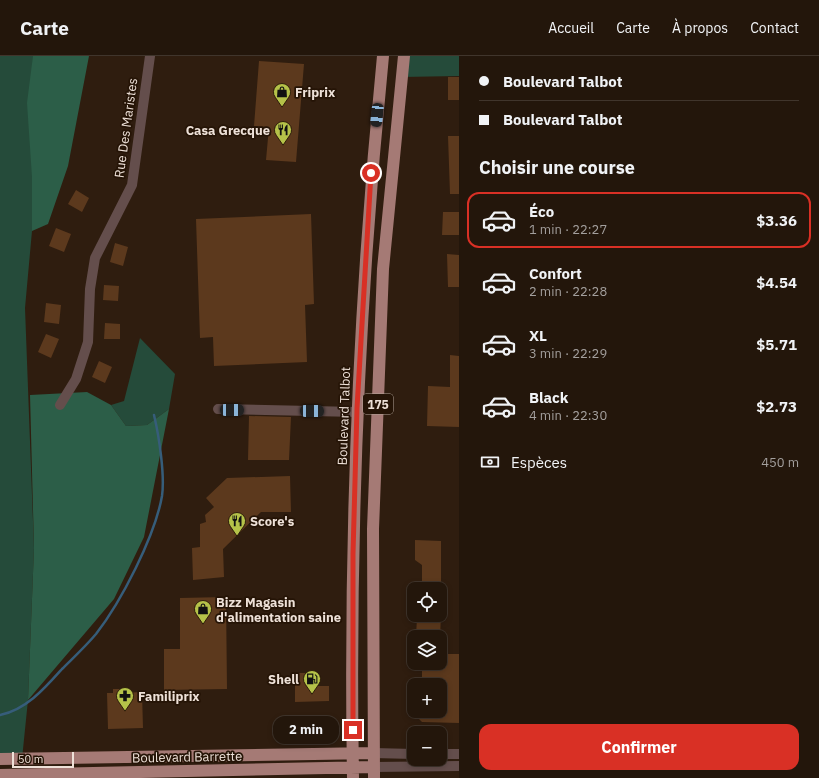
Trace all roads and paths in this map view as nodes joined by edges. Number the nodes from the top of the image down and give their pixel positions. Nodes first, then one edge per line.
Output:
1 (150, 56) edge
2 (383, 56) edge
3 (404, 56) edge
4 (60, 405) dead end
5 (218, 409) dead end
6 (357, 412) junction
7 (374, 753) junction
8 (353, 754) junction
9 (407, 754) edge
10 (447, 754) edge
11 (459, 754) edge
12 (0, 759) edge
13 (459, 766) edge
14 (353, 772) edge
15 (374, 772) edge
16 (0, 775) edge

1 - 4 street, Rue Des Maristes
2 - 6 main road, Boulevard Talbot / 175
3 - 7 main road, 175
5 - 6 street
6 - 8 main road, Boulevard Talbot / 175
7 - 8 main road, Boulevard Barrette
7 - 9 street
7 - 15 main road, 175
8 - 12 main road, Boulevard Barrette
8 - 14 main road, Boulevard Talbot / 175
10 - 11 street
13 - 15 street
14 - 15 main road, Boulevard Barrette
14 - 16 main road, Boulevard Barrette

